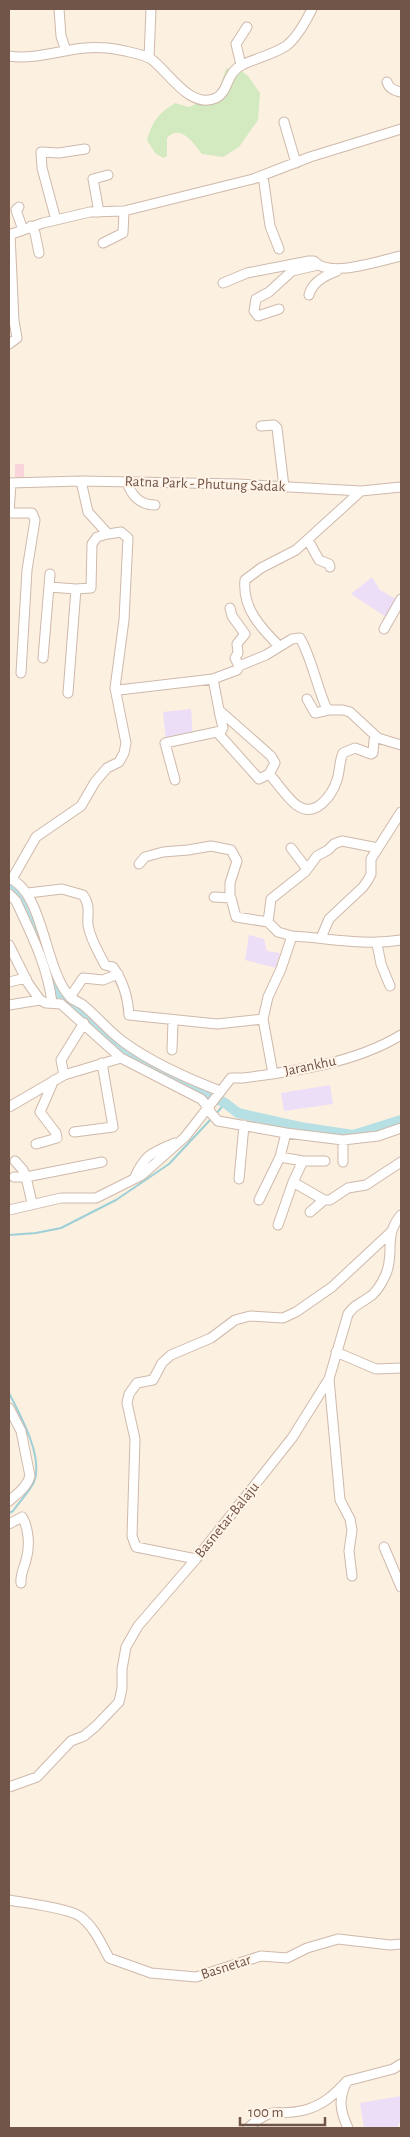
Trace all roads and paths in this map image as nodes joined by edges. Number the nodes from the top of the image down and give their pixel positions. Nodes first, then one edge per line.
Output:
1 (59, 9) edge
2 (151, 9) edge
3 (312, 9) edge
4 (247, 27) dead end
5 (66, 51) junction
6 (9, 56) edge
7 (149, 58) junction
8 (241, 65) junction
9 (387, 82) dead end
10 (401, 92) edge
11 (284, 122) dead end
12 (401, 129) edge
13 (85, 150) dead end
14 (296, 163) junction
15 (108, 175) dead end
16 (263, 176) junction
17 (19, 207) dead end
18 (124, 211) junction
19 (98, 212) junction
20 (56, 220) junction
21 (27, 228) junction
22 (10, 235) edge
23 (103, 243) dead end
24 (279, 249) dead end
25 (39, 253) dead end
26 (401, 256) edge
27 (318, 266) junction
28 (340, 270) junction
29 (223, 283) dead end
30 (309, 294) dead end
31 (279, 308) dead end
32 (9, 344) edge
33 (261, 426) dead end
34 (81, 481) junction
35 (10, 482) edge
36 (127, 482) junction
37 (284, 487) junction
38 (401, 487) edge
39 (361, 491) junction
40 (155, 505) dead end
41 (9, 513) edge
42 (108, 534) junction
43 (308, 540) junction
44 (330, 567) dead end
45 (50, 574) dead end
46 (49, 587) junction
47 (76, 589) junction
48 (401, 599) edge
49 (230, 608) dead end
50 (384, 628) dead end
51 (279, 646) junction
52 (43, 658) dead end
53 (239, 666) junction
54 (21, 673) dead end
55 (213, 679) junction
56 (115, 688) junction
57 (68, 694) dead end
58 (307, 699) dead end
59 (219, 710) junction
60 (329, 710) junction
61 (217, 732) junction
62 (378, 738) junction
63 (401, 744) edge
64 (269, 774) junction
65 (175, 780) dead end
66 (401, 812) edge
67 (291, 848) dead end
68 (378, 848) junction
69 (139, 864) dead end
70 (307, 869) junction
71 (10, 879) edge
72 (28, 893) junction
73 (9, 894) edge
74 (214, 898) dead end
75 (230, 898) junction
76 (268, 922) junction
77 (292, 936) junction
78 (321, 938) junction
79 (401, 940) edge
80 (377, 944) junction
81 (10, 950) edge
82 (118, 974) junction
83 (9, 982) edge
84 (28, 982) junction
85 (390, 986) dead end
86 (70, 997) junction
87 (39, 998) junction
88 (52, 1003) junction
89 (9, 1005) edge
90 (263, 1019) junction
91 (173, 1020) junction
92 (84, 1023) junction
93 (401, 1035) edge
94 (172, 1050) dead end
95 (121, 1058) junction
96 (102, 1064) junction
97 (273, 1074) junction
98 (64, 1075) junction
99 (54, 1080) junction
100 (220, 1091) junction
101 (9, 1107) edge
102 (210, 1110) junction
103 (244, 1124) junction
104 (401, 1128) edge
105 (74, 1132) dead end
106 (286, 1133) junction
107 (344, 1140) junction
108 (36, 1144) dead end
109 (280, 1156) junction
110 (15, 1161) dead end
111 (304, 1161) junction
112 (325, 1161) dead end
113 (102, 1162) dead end
114 (343, 1162) dead end
115 (401, 1162) edge
116 (14, 1177) dead end
117 (26, 1177) junction
118 (239, 1179) dead end
119 (293, 1182) junction
120 (260, 1200) dead end
121 (324, 1200) junction
122 (32, 1203) junction
123 (9, 1210) edge
124 (310, 1212) dead end
125 (401, 1215) edge
126 (278, 1225) dead end
127 (391, 1232) junction
128 (336, 1352) junction
129 (401, 1368) edge
130 (329, 1379) junction
131 (9, 1408) edge
132 (9, 1501) edge
133 (9, 1524) edge
134 (384, 1548) dead end
135 (196, 1559) junction
136 (352, 1576) dead end
137 (21, 1583) dead end
138 (401, 1587) edge
139 (9, 1787) edge
140 (11, 1901) edge
141 (401, 1944) edge
142 (401, 2064) edge
143 (347, 2082) junction
144 (248, 2128) edge
145 (348, 2128) edge

1 - 5 street
2 - 7 street
3 - 8 street
4 - 8 street
5 - 6 street
5 - 7 street
7 - 8 street
9 - 10 street
11 - 14 street
12 - 14 street
13 - 20 street
14 - 16 street
15 - 19 street
16 - 18 street
16 - 24 street
17 - 21 street
18 - 19 street
18 - 23 street
19 - 20 street
20 - 21 street
21 - 22 street
21 - 25 street
22 - 32 street
26 - 28 street
27 - 28 street
27 - 29 street
27 - 31 street
28 - 30 street
33 - 37 street
34 - 35 street, Ratna Park - Phutung Sadak
34 - 36 street, Ratna Park - Phutung Sadak
34 - 42 street
35 - 41 street
36 - 37 street, Ratna Park - Phutung Sadak
36 - 40 street
37 - 39 street, Ratna Park - Phutung Sadak
38 - 39 street, Ratna Park - Phutung Sadak
39 - 43 street
41 - 54 street
42 - 47 street
42 - 56 street
43 - 44 street
43 - 51 street
45 - 46 street
46 - 47 street
46 - 52 street
47 - 57 street
48 - 50 street
49 - 53 street
51 - 53 street
51 - 60 street
53 - 55 street
55 - 56 street
55 - 59 street
56 - 71 street
58 - 60 street
59 - 61 street
59 - 64 street
60 - 62 street
61 - 64 street
61 - 65 street
62 - 63 street
62 - 64 street
66 - 68 street
67 - 70 street
68 - 70 street
68 - 78 street
69 - 75 street
70 - 76 street
71 - 72 street
72 - 82 street
72 - 86 street
73 - 88 street
74 - 75 street
75 - 76 street
76 - 77 street
77 - 78 street
77 - 90 street
78 - 80 street
79 - 80 street
80 - 85 street
81 - 84 street
82 - 86 street
82 - 91 street
83 - 84 street
84 - 87 street
86 - 100 street
87 - 88 street
87 - 89 street
88 - 92 street
90 - 91 street
90 - 97 street
91 - 94 street
92 - 95 street
92 - 98 street
93 - 97 street, Jarankhu
95 - 96 street
95 - 102 street
96 - 98 street
96 - 105 street
97 - 100 street, Jarankhu
98 - 99 street
99 - 101 street
99 - 108 street
100 - 102 street
102 - 103 street
102 - 122 street
103 - 106 street
103 - 118 street
104 - 107 street
106 - 107 street
106 - 109 street
107 - 114 street
109 - 111 street
109 - 120 street
110 - 117 street
111 - 112 street
111 - 119 street
113 - 117 street
115 - 121 street
116 - 117 street
117 - 122 street
119 - 121 street
119 - 126 street
121 - 124 street
122 - 123 street
125 - 127 street, Basnetar-Balaju
127 - 128 street, Basnetar-Balaju
127 - 135 street
128 - 129 street
128 - 130 street, Basnetar-Balaju
130 - 135 street, Basnetar-Balaju
130 - 136 street
131 - 132 street
133 - 137 street
134 - 138 street
135 - 139 street, Basnetar-Balaju
140 - 141 street, Basnetar
142 - 143 street
143 - 144 street
143 - 145 street

